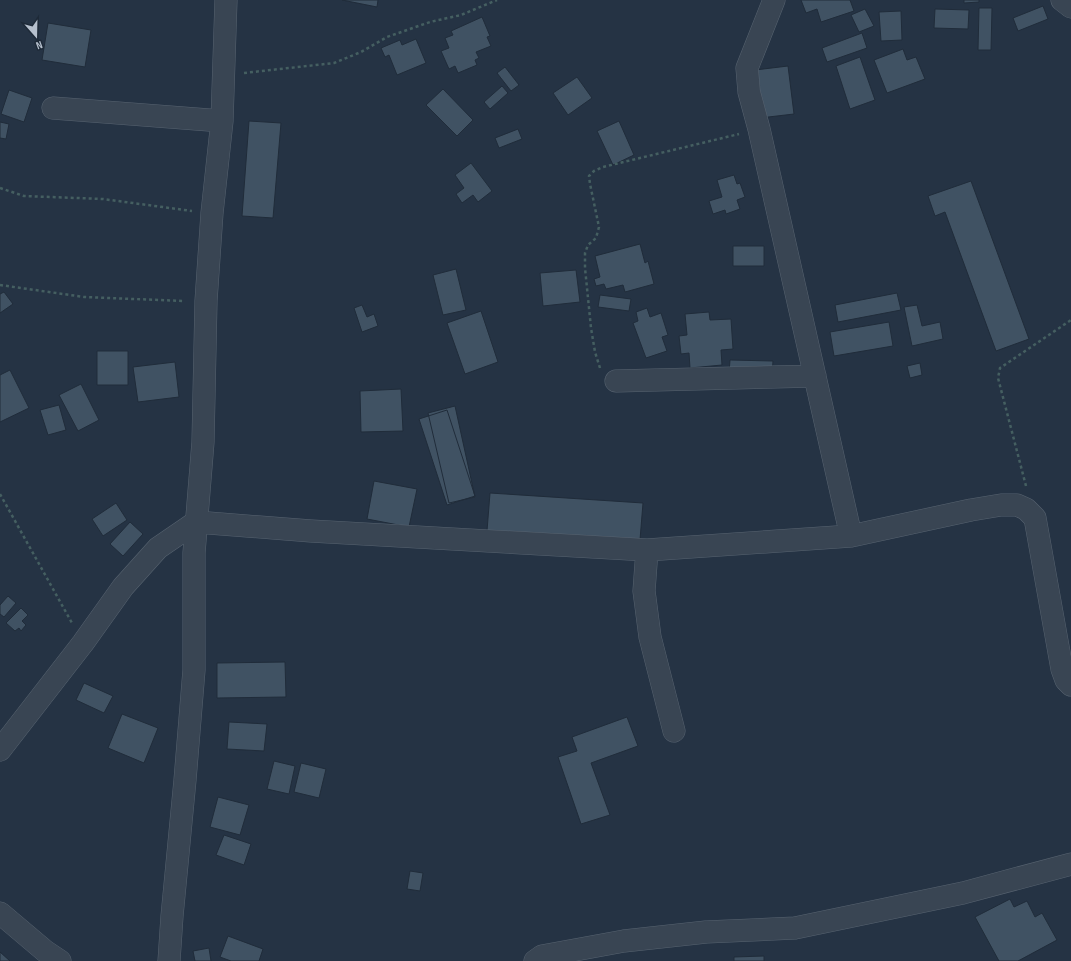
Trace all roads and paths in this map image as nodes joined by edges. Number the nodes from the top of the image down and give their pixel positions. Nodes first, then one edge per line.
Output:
1 (226, 0) edge
2 (497, 0) edge
3 (774, 0) edge
4 (1062, 0) edge
5 (1071, 7) edge
6 (223, 75) junction
7 (53, 108) dead end
8 (222, 121) junction
9 (759, 129) junction
10 (0, 188) edge
11 (212, 214) junction
12 (0, 285) edge
13 (206, 301) junction
14 (1071, 320) edge
15 (815, 376) junction
16 (616, 380) joint
17 (0, 494) edge
18 (1035, 518) junction
19 (196, 522) junction
20 (851, 536) junction
21 (647, 550) junction
22 (83, 643) junction
23 (1071, 685) edge
24 (674, 731) dead end
25 (0, 750) edge
26 (1071, 864) edge
27 (0, 913) edge
28 (538, 958) edge
29 (60, 961) edge
30 (169, 961) edge
31 (519, 961) edge

1 - 6 street
2 - 6 path
3 - 9 street
4 - 5 street
6 - 8 street
7 - 8 street
8 - 11 street
9 - 15 street
9 - 16 path
10 - 11 path
11 - 13 street
12 - 13 path
13 - 19 street
14 - 18 path
15 - 16 street
15 - 20 street
17 - 22 path
18 - 20 street
18 - 23 street
19 - 21 street
19 - 22 street
19 - 30 street
20 - 21 street
21 - 24 street
22 - 25 street
26 - 28 street
27 - 29 street
28 - 31 street

